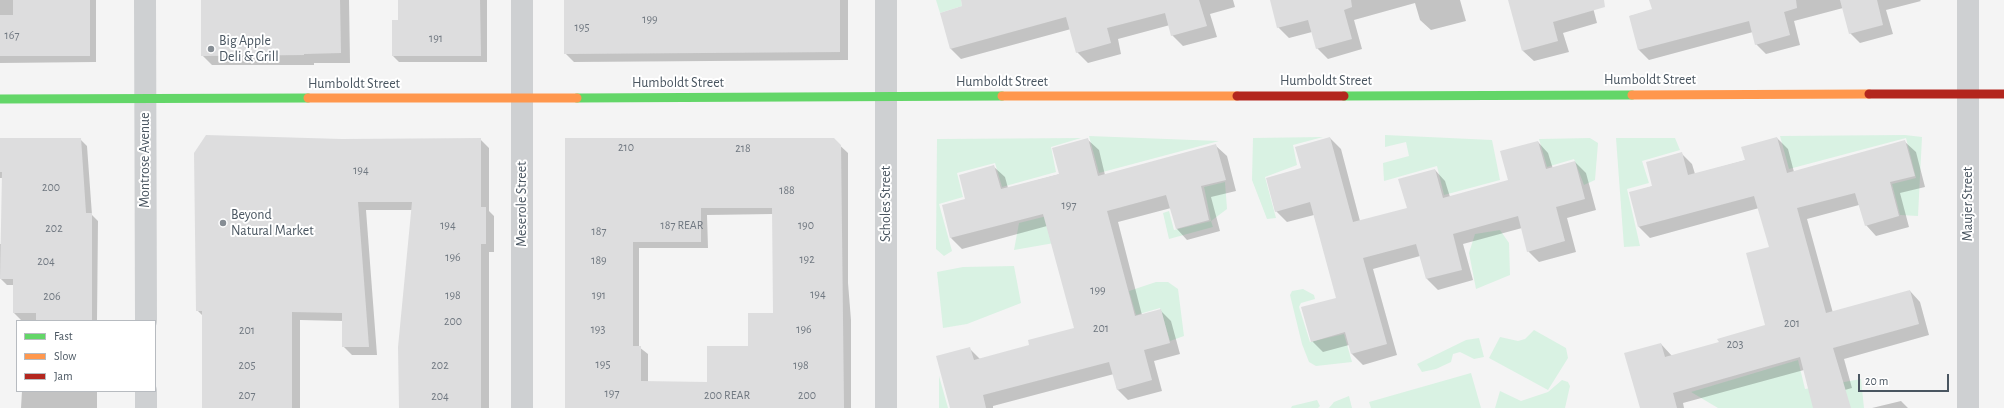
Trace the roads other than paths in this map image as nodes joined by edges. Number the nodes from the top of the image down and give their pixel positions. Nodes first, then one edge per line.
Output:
1 (145, 0) edge
2 (522, 0) edge
3 (886, 0) edge
4 (1968, 0) edge
5 (1968, 94) junction
6 (2004, 94) edge
7 (886, 96) junction
8 (522, 97) junction
9 (145, 98) junction
10 (0, 99) edge
11 (146, 320) edge
12 (146, 392) edge
13 (146, 408) edge
14 (522, 408) edge
15 (886, 408) edge
16 (1968, 408) edge

1 - 9 street, Montrose Avenue
2 - 8 street, Meserole Street
3 - 7 street, Scholes Street
4 - 5 street, Maujer Street
5 - 6 street, Humboldt Street
5 - 7 street, Humboldt Street
5 - 16 street, Maujer Street
7 - 8 street, Humboldt Street
7 - 15 street, Scholes Street
8 - 9 street, Humboldt Street
8 - 14 street, Meserole Street
9 - 10 street, Humboldt Street
9 - 11 street, Montrose Avenue
12 - 13 street

